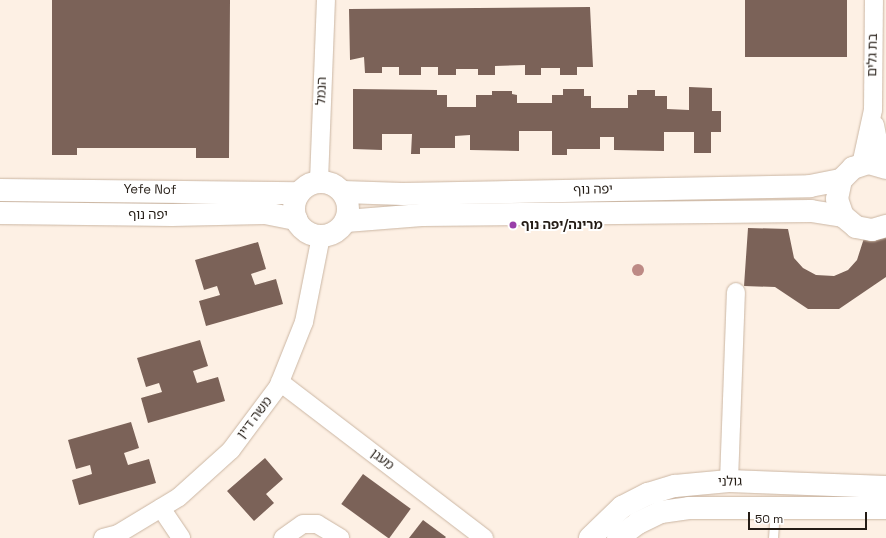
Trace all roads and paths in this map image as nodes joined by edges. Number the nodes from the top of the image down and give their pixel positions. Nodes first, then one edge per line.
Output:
1 (326, 0) edge
2 (874, 0) edge
3 (873, 110) junction
4 (861, 165) junction
5 (884, 167) edge
6 (841, 180) junction
7 (319, 181) junction
8 (0, 190) edge
9 (343, 192) junction
10 (299, 193) junction
11 (0, 213) edge
12 (843, 216) junction
13 (296, 219) junction
14 (346, 221) junction
15 (886, 226) edge
16 (321, 236) junction
17 (736, 292) dead end
18 (280, 382) junction
19 (729, 481) junction
20 (883, 484) edge
21 (775, 507) junction
22 (161, 508) junction
23 (886, 508) edge
24 (103, 538) edge
25 (181, 538) edge
26 (283, 538) edge
27 (340, 538) edge
28 (484, 538) edge
29 (590, 538) edge
30 (618, 538) edge
31 (773, 538) edge

1 - 7 street, הנמל
2 - 3 street, בת גלים
3 - 4 street, בת גלים
3 - 5 street, בת גלים
4 - 5 main road
4 - 6 main road
6 - 9 main road, יפה נוף
6 - 12 main road
7 - 9 main road, יפה נוף
7 - 10 main road
8 - 10 main road, Yefe Nof
9 - 14 main road
10 - 13 main road
11 - 13 main road, יפה נוף
12 - 14 main road, יפה נוף
12 - 15 main road
13 - 16 main road
14 - 16 main road
16 - 18 street, משה דיין
17 - 19 street
18 - 22 street, משה דיין
18 - 28 street, מעגן
19 - 20 main road, גולני
19 - 29 main road, גולני
21 - 23 main road, גולני
21 - 30 main road, גולני
21 - 31 lane
22 - 24 street, משה דיין
22 - 25 street
26 - 27 street

